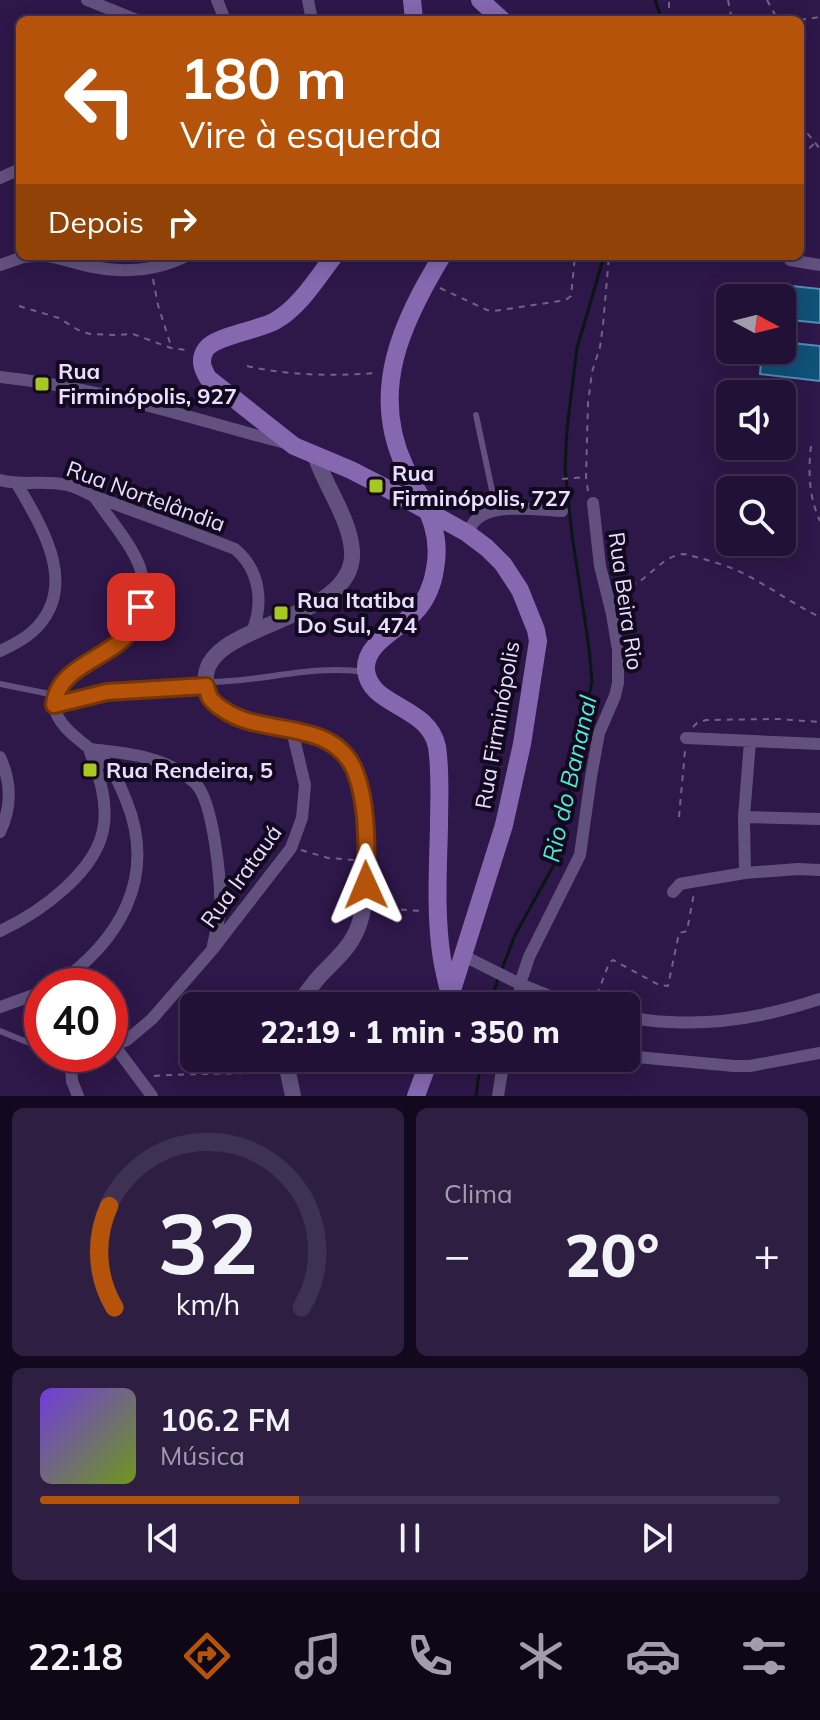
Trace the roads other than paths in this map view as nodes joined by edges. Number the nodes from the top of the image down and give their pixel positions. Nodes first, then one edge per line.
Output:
1 (87, 0) edge
2 (480, 0) edge
3 (127, 16) edge
4 (498, 16) edge
5 (64, 260) edge
6 (178, 260) edge
7 (331, 260) edge
8 (440, 260) edge
9 (790, 260) dead end
10 (820, 265) edge
11 (0, 377) edge
12 (476, 415) dead end
13 (255, 426) junction
14 (315, 455) junction
15 (334, 463) junction
16 (0, 480) edge
17 (17, 484) junction
18 (332, 495) junction
19 (94, 496) junction
20 (593, 503) road end
21 (496, 510) junction
22 (429, 511) junction
23 (562, 511) dead end
24 (467, 533) junction
25 (252, 632) junction
26 (0, 651) edge
27 (366, 672) junction
28 (0, 684) edge
29 (206, 684) junction
30 (55, 700) junction
31 (292, 730) junction
32 (686, 738) dead end
33 (750, 741) junction
34 (820, 744) edge
35 (89, 749) junction
36 (0, 757) edge
37 (744, 817) junction
38 (820, 819) edge
39 (0, 832) edge
40 (820, 870) edge
41 (745, 873) junction
42 (673, 892) dead end
43 (0, 931) edge
44 (212, 950) junction
45 (441, 952) junction
46 (469, 958) junction
47 (77, 968) edge
48 (451, 974) junction
49 (514, 980) junction
50 (307, 992) edge
51 (450, 992) edge
52 (516, 992) edge
53 (542, 992) edge
54 (24, 998) edge
55 (820, 999) edge
56 (0, 1007) edge
57 (640, 1019) edge
58 (0, 1031) edge
59 (128, 1039) edge
60 (24, 1041) edge
61 (820, 1053) edge
62 (640, 1057) edge
63 (128, 1064) edge
64 (72, 1072) edge
65 (287, 1072) edge
66 (425, 1072) edge
67 (502, 1072) edge
68 (78, 1096) edge
69 (152, 1096) edge
70 (293, 1096) edge
71 (416, 1096) edge
72 (498, 1096) edge

1 - 3 street
2 - 4 main road
5 - 6 street
7 - 13 main road, Rua Firminópolis
8 - 22 main road
9 - 10 street
11 - 13 street
12 - 21 lane
13 - 14 main road, Rua Firminópolis
14 - 15 main road, Rua Firminópolis
14 - 18 street
15 - 18 street
15 - 22 main road, Rua Firminópolis
16 - 17 street, Rua Nortelândia
17 - 19 street, Rua Nortelândia
17 - 26 street
18 - 25 street
19 - 25 street, Rua Nortelândia
19 - 30 street
20 - 49 street, Rua Beira Rio
21 - 23 street
21 - 24 street
22 - 24 main road, Rua Firminópolis
22 - 27 main road
24 - 46 main road, Rua Firminópolis
25 - 29 street
27 - 29 lane
27 - 45 main road
28 - 30 lane
29 - 30 lane
29 - 31 street
30 - 35 street
31 - 44 street, Rua Iratauá
31 - 50 street
32 - 33 street
33 - 34 street
33 - 37 street
35 - 43 street
35 - 44 street
35 - 47 street
36 - 39 street
37 - 38 street
37 - 41 street
40 - 41 street
41 - 42 street
44 - 59 street, Rua Iratauá
45 - 46 main road
45 - 48 main road
46 - 48 main road, Rua Firminópolis
46 - 49 street
48 - 51 main road, Rua Firminópolis
49 - 52 street, Rua Beira Rio
49 - 53 street
54 - 56 street
55 - 57 street
58 - 60 lane
61 - 62 street
63 - 69 street
64 - 68 street
65 - 70 street
66 - 71 main road
67 - 72 street

